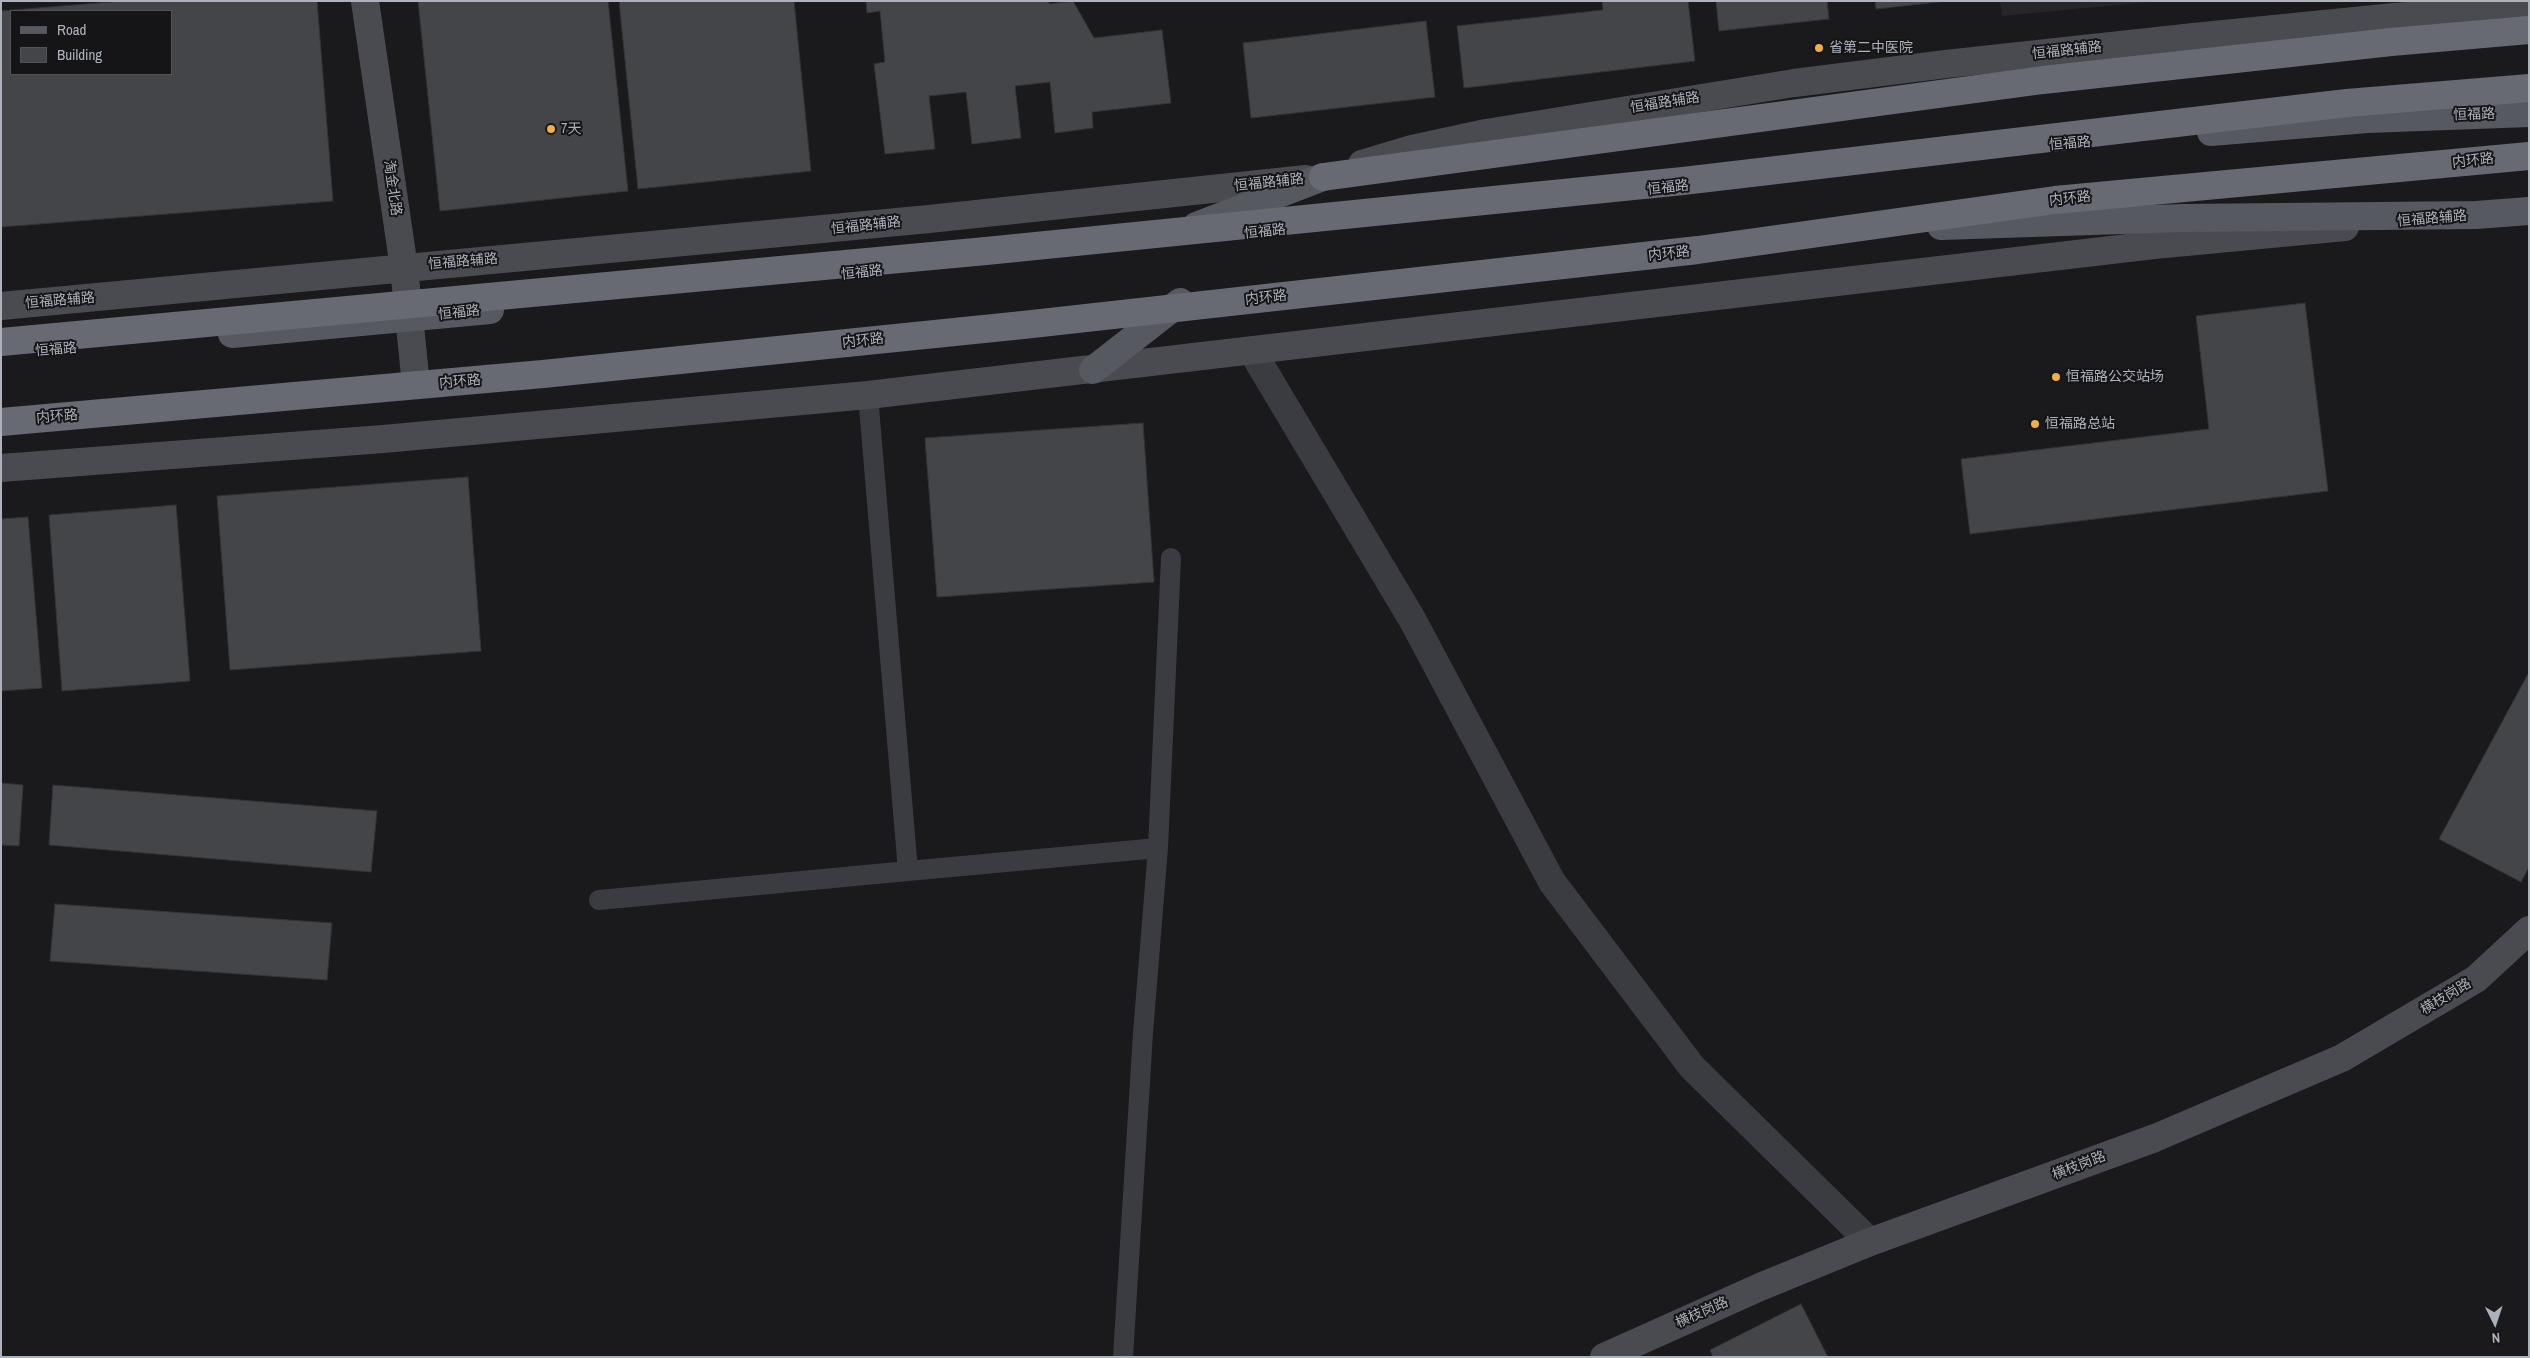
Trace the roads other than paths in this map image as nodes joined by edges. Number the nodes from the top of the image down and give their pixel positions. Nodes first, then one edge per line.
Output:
1 (365, 1) edge
2 (2529, 7) edge
3 (2529, 30) edge
4 (2529, 88) edge
5 (2529, 113) edge
6 (2529, 156) edge
7 (1323, 177) junction
8 (2529, 211) edge
9 (2476, 214) junction
10 (1146, 245) junction
11 (404, 268) junction
12 (1182, 300) junction
13 (1, 306) edge
14 (409, 318) junction
15 (1, 342) edge
16 (1252, 351) junction
17 (1, 354) edge
18 (1092, 370) junction
19 (415, 375) junction
20 (868, 395) junction
21 (1, 410) edge
22 (1, 422) edge
23 (1, 468) edge
24 (1171, 558) dead end
25 (1158, 848) junction
26 (908, 871) junction
27 (599, 900) dead end
28 (2529, 930) edge
29 (1870, 1242) junction
30 (1123, 1357) edge
31 (1604, 1357) edge

1 - 11 main road, 淘金北路
2 - 7 main road, 恒福路辅路
3 - 7 highway
4 - 15 highway
5 - 10 main road, 恒福路
6 - 22 highway, 内环路
7 - 10 main road
7 - 11 main road, 恒福路辅路
8 - 9 main road
9 - 12 main road
9 - 16 main road, 恒福路辅路
10 - 14 main road, 恒福路
11 - 13 main road, 恒福路辅路
11 - 14 main road, 淘金北路
12 - 18 main road
12 - 19 main road
14 - 17 main road, 恒福路
14 - 19 main road, 淘金北路
16 - 18 main road, 恒福路辅路
16 - 29 street
18 - 20 main road, 恒福路辅路
19 - 21 main road
20 - 23 main road, 恒福路辅路
20 - 26 lane
24 - 25 lane
25 - 26 lane
25 - 30 lane
26 - 27 lane
28 - 29 main road, 横枝岗路
29 - 31 main road, 横枝岗路

